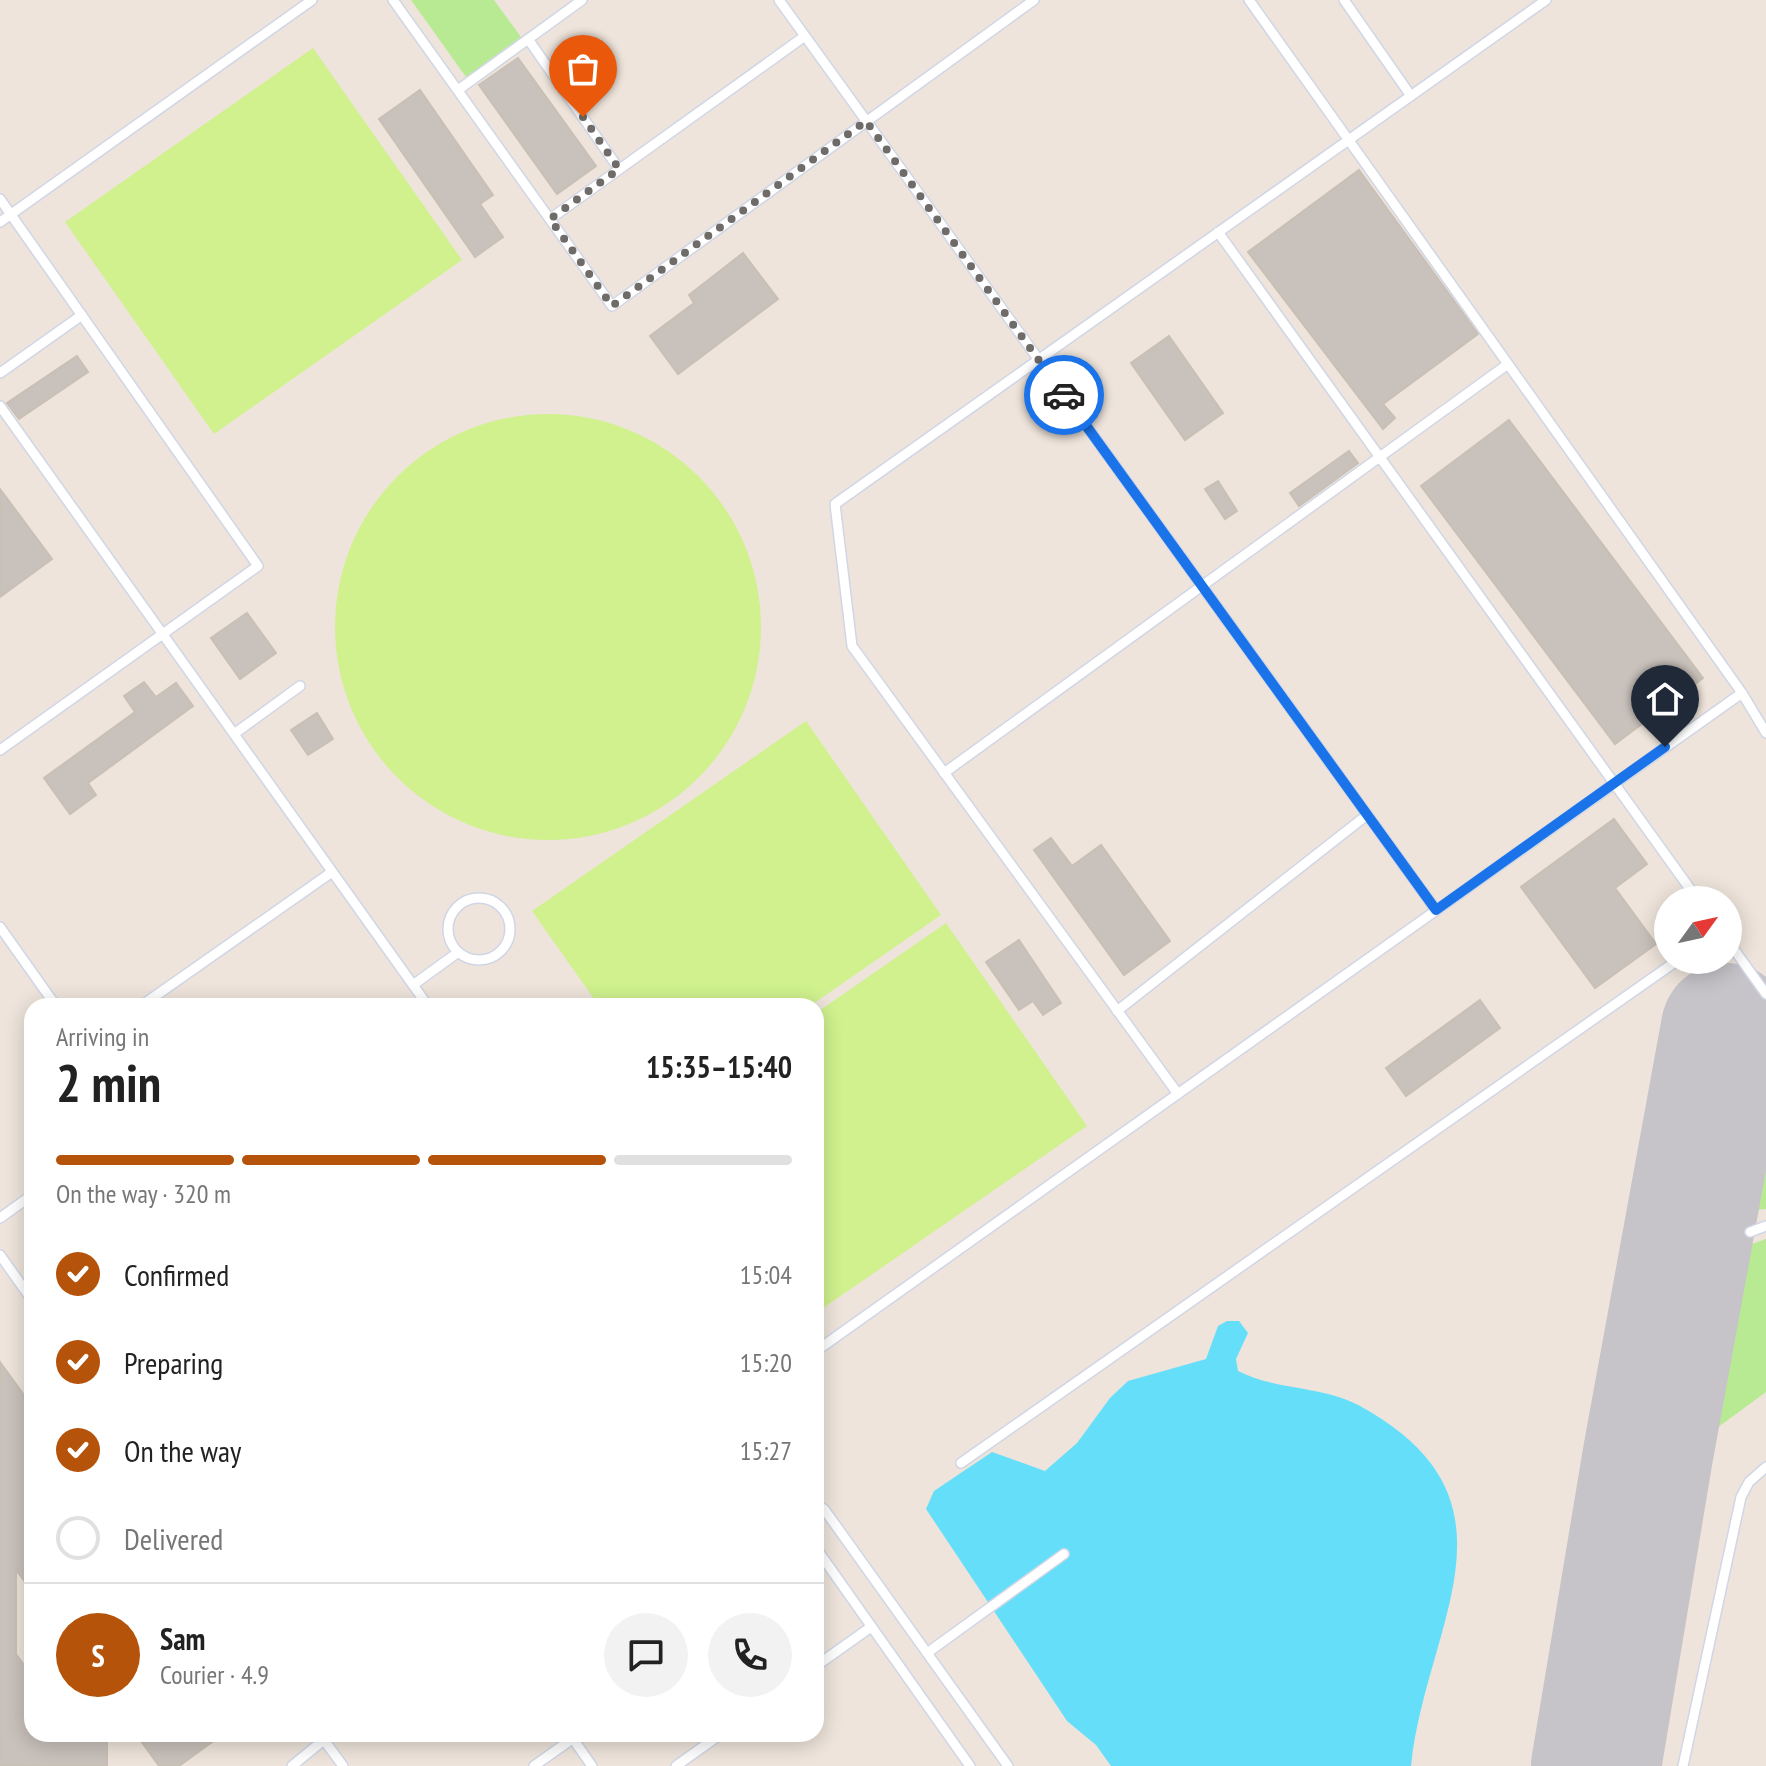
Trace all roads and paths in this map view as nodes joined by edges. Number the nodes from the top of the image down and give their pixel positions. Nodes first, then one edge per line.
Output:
1 (312, 0) edge
2 (393, 0) edge
3 (582, 0) edge
4 (779, 0) edge
5 (1034, 0) edge
6 (1249, 0) edge
7 (1344, 0) edge
8 (1546, 0) edge
9 (805, 36) junction
10 (528, 39) junction
11 (458, 90) junction
12 (1411, 96) junction
13 (866, 121) junction
14 (1349, 141) junction
15 (619, 169) junction
16 (0, 199) edge
17 (11, 215) junction
18 (550, 219) junction
19 (0, 222) edge
20 (1218, 232) junction
21 (82, 315) junction
22 (1038, 359) junction
23 (1508, 364) junction
24 (0, 373) edge
25 (0, 406) edge
26 (1379, 457) junction
27 (1202, 586) junction
28 (162, 634) junction
29 (300, 686) dead end
30 (1742, 693) junction
31 (1766, 733) edge
32 (234, 734) junction
33 (0, 750) edge
34 (944, 773) junction
35 (1614, 783) junction
36 (1367, 815) junction
37 (332, 872) junction
38 (1688, 886) edge
39 (1436, 910) junction
40 (0, 927) edge
41 (457, 953) junction
42 (1742, 961) edge
43 (1658, 974) edge
44 (413, 985) junction
45 (1766, 994) edge
46 (50, 998) edge
47 (152, 998) edge
48 (422, 998) edge
49 (1117, 1011) junction
50 (1178, 1094) junction
51 (24, 1201) edge
52 (0, 1218) edge
53 (1766, 1226) edge
54 (1750, 1232) dead end
55 (0, 1255) edge
56 (24, 1289) edge
57 (824, 1345) edge
58 (961, 1463) dead end
59 (1766, 1467) edge
60 (824, 1512) edge
61 (1064, 1554) dead end
62 (824, 1559) edge
63 (871, 1627) junction
64 (927, 1653) junction
65 (824, 1660) edge
66 (321, 1742) edge
67 (330, 1742) edge
68 (564, 1742) edge
69 (575, 1742) edge
70 (710, 1742) edge
71 (292, 1766) edge
72 (343, 1766) edge
73 (534, 1766) edge
74 (592, 1766) edge
75 (676, 1766) edge
76 (970, 1766) edge
77 (1008, 1766) edge
78 (1683, 1766) edge

1 - 17 lane
2 - 11 lane
3 - 10 lane
4 - 9 lane
5 - 13 lane
6 - 14 lane
7 - 12 lane
8 - 12 lane
9 - 13 lane
9 - 15 lane
10 - 11 lane
10 - 15 lane
11 - 18 lane
12 - 14 lane
13 - 18 lane
13 - 22 lane
14 - 20 lane
14 - 23 lane
15 - 18 lane
16 - 17 lane
17 - 19 lane
17 - 21 lane
20 - 22 lane
20 - 26 lane
21 - 24 lane
21 - 28 lane
22 - 27 lane
22 - 34 lane
23 - 26 lane
23 - 30 lane
25 - 28 lane
26 - 27 lane
26 - 35 lane
27 - 34 lane
27 - 36 lane
28 - 32 lane
28 - 33 lane
29 - 32 lane
30 - 31 lane
30 - 35 lane
32 - 37 lane
34 - 49 lane
35 - 38 lane
35 - 39 lane
36 - 39 lane
36 - 49 lane
37 - 44 lane
37 - 47 lane
39 - 50 lane
40 - 46 lane
41 - 41 lane
41 - 44 lane
42 - 45 lane
43 - 58 lane
44 - 48 lane
49 - 50 lane
50 - 57 lane
51 - 52 lane
53 - 54 lane
55 - 56 lane
59 - 78 lane
60 - 64 lane
61 - 64 lane
62 - 63 lane
63 - 65 lane
63 - 76 lane
64 - 77 lane
66 - 71 lane
67 - 72 lane
68 - 73 lane
69 - 74 lane
70 - 75 lane

